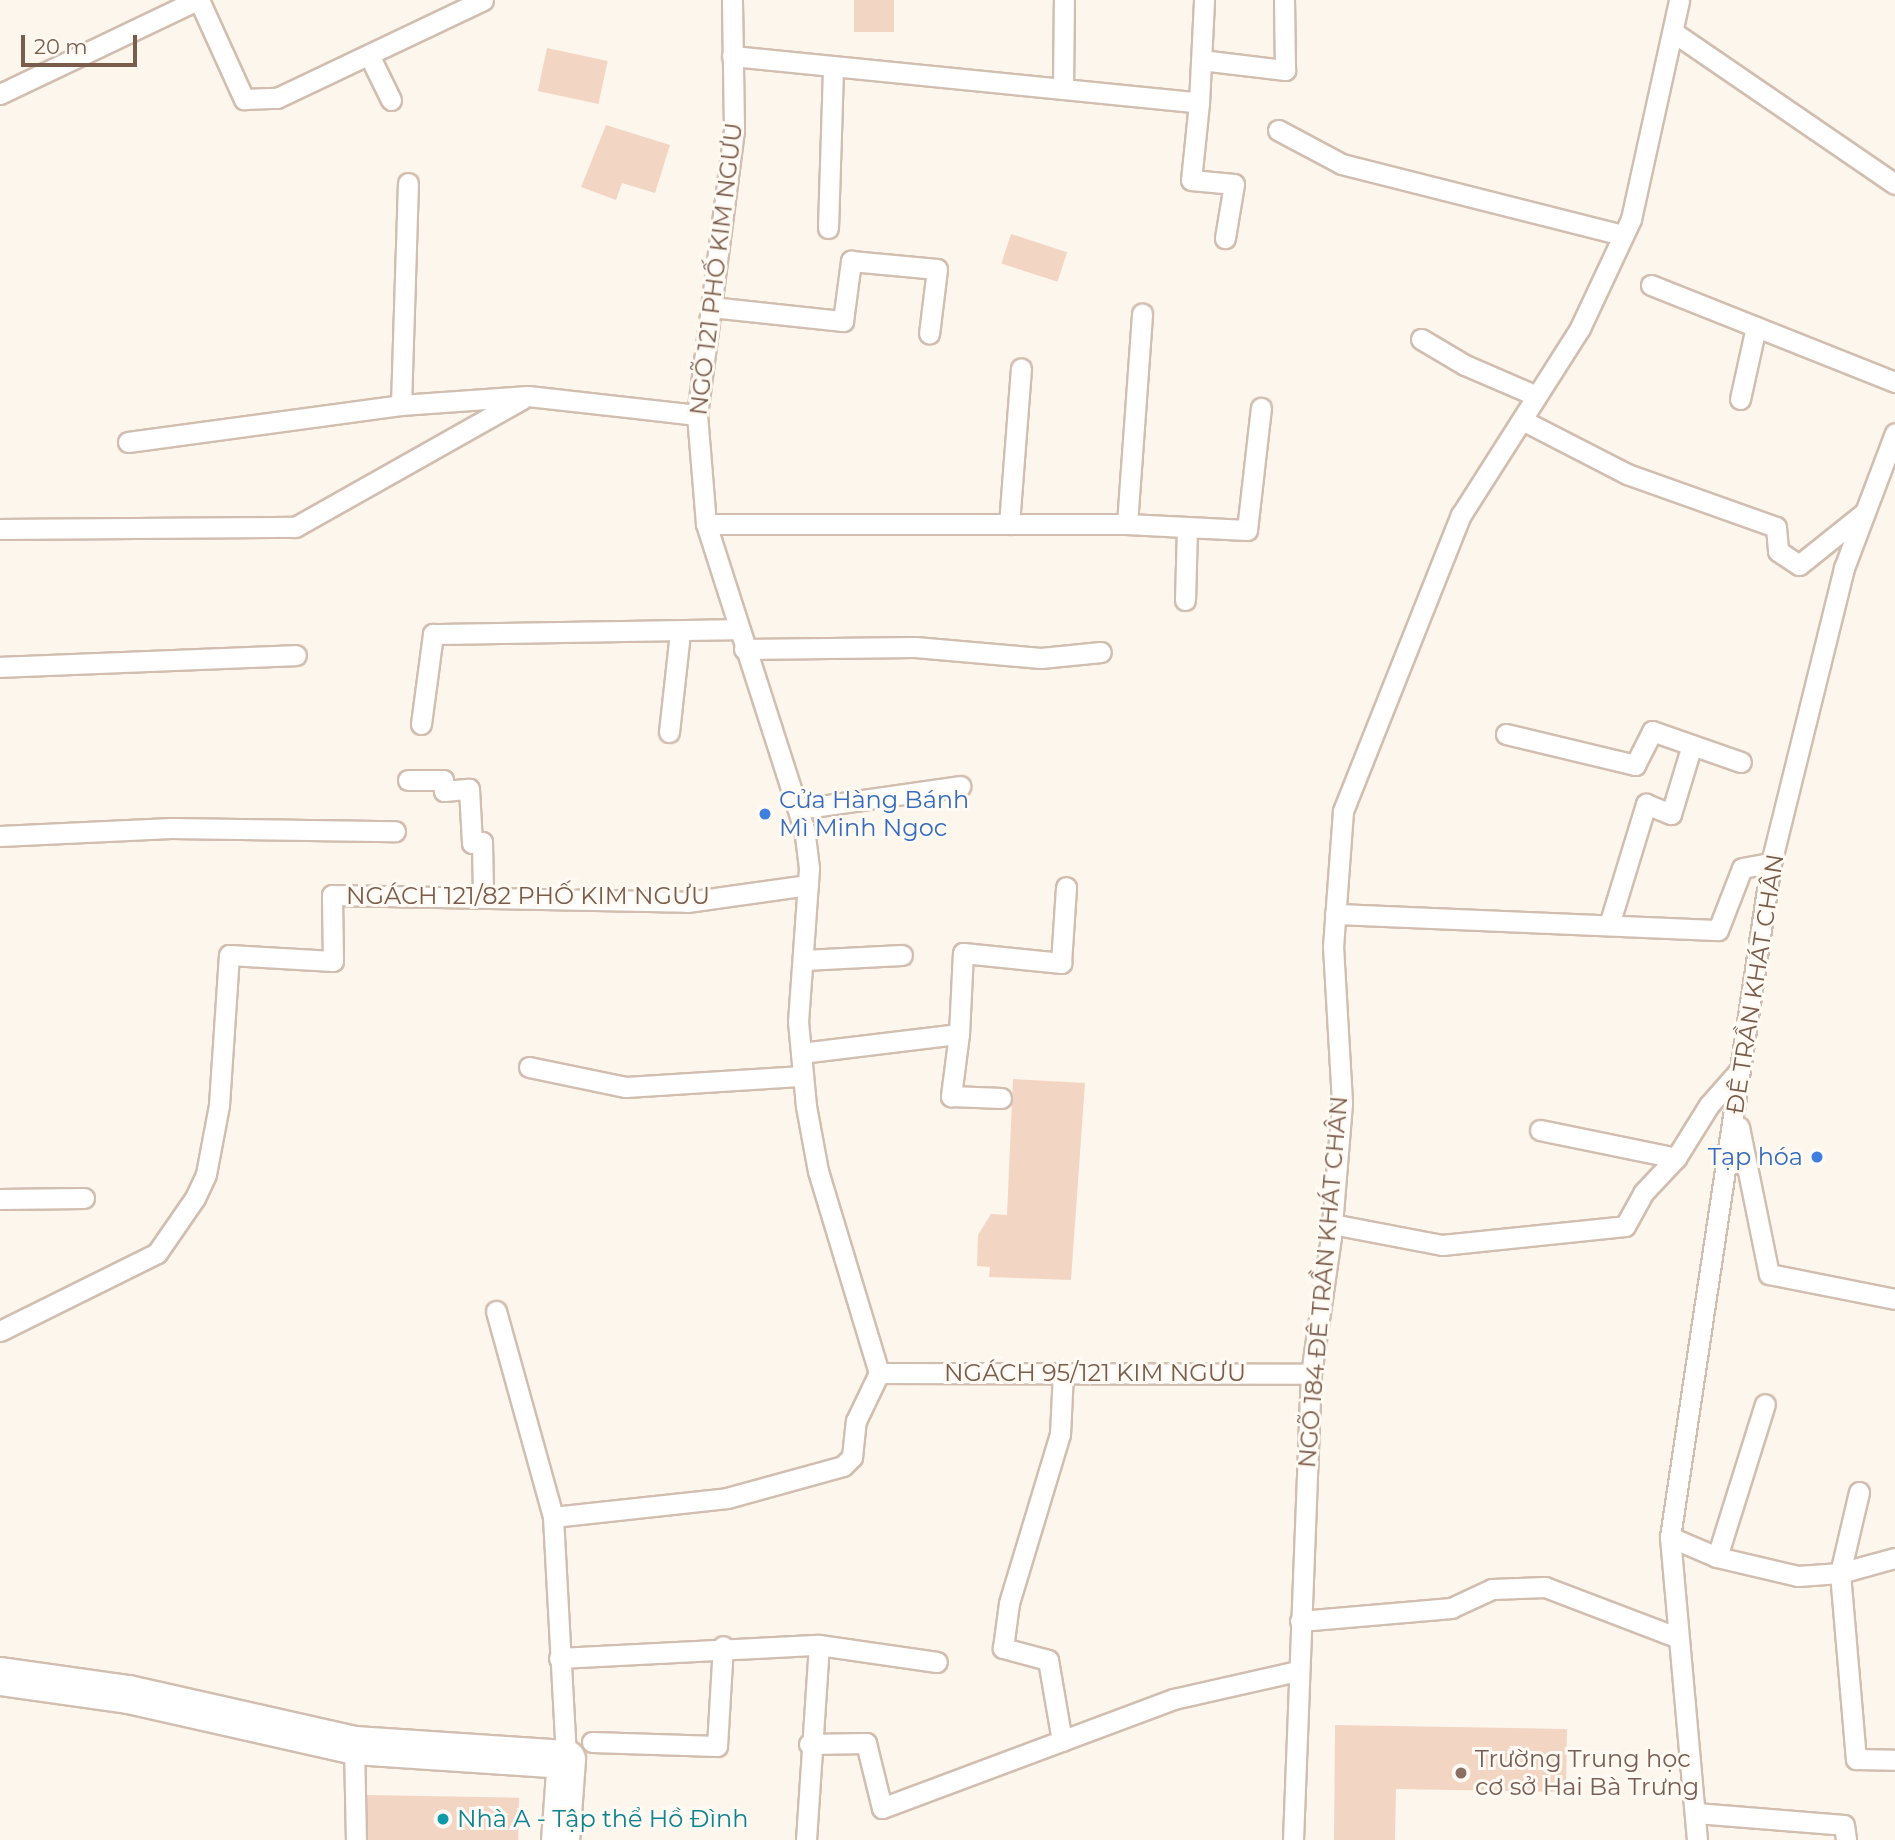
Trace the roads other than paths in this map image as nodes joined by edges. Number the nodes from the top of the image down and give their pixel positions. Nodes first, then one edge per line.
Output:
1 (198, 0) edge
2 (483, 0) edge
3 (732, 0) edge
4 (1064, 0) edge
5 (1204, 0) edge
6 (1284, 0) edge
7 (1679, 0) edge
8 (1673, 32) junction
9 (369, 55) junction
10 (732, 56) junction
11 (1201, 60) junction
12 (833, 66) junction
13 (1063, 89) junction
14 (0, 94) edge
15 (391, 100) dead end
16 (1199, 103) junction
17 (1278, 130) dead end
18 (408, 183) dead end
19 (1895, 184) edge
20 (828, 228) dead end
21 (1623, 235) junction
22 (1225, 238) dead end
23 (1651, 285) dead end
24 (711, 307) junction
25 (1142, 314) dead end
26 (1756, 327) junction
27 (929, 334) dead end
28 (1421, 338) dead end
29 (1021, 368) dead end
30 (1895, 382) edge
31 (528, 396) junction
32 (1537, 396) junction
33 (1740, 399) dead end
34 (401, 405) junction
35 (1261, 408) dead end
36 (696, 415) junction
37 (1521, 421) junction
38 (1895, 433) edge
39 (128, 442) dead end
40 (1865, 512) junction
41 (706, 524) junction
42 (1009, 524) junction
43 (1127, 524) junction
44 (1187, 527) junction
45 (0, 529) edge
46 (1185, 600) dead end
47 (737, 629) junction
48 (680, 633) junction
49 (744, 649) junction
50 (1101, 652) dead end
51 (296, 655) dead end
52 (0, 667) edge
53 (421, 724) dead end
54 (668, 732) dead end
55 (1506, 734) dead end
56 (1692, 745) junction
57 (1741, 762) dead end
58 (408, 780) dead end
59 (960, 786) dead end
60 (799, 809) junction
61 (395, 831) dead end
62 (0, 836) edge
63 (1771, 863) junction
64 (808, 885) junction
65 (1066, 887) dead end
66 (483, 895) junction
67 (1335, 914) junction
68 (1609, 925) junction
69 (902, 955) dead end
70 (804, 960) junction
71 (959, 1034) junction
72 (801, 1054) junction
73 (529, 1067) dead end
74 (1739, 1071) junction
75 (803, 1076) junction
76 (1001, 1098) dead end
77 (1736, 1112) junction
78 (1540, 1130) dead end
79 (1676, 1158) junction
80 (84, 1198) dead end
81 (0, 1199) edge
82 (1332, 1224) junction
83 (1895, 1299) edge
84 (496, 1311) dead end
85 (0, 1331) edge
86 (879, 1373) junction
87 (1063, 1373) junction
88 (1311, 1374) junction
89 (1765, 1404) dead end
90 (1859, 1492) dead end
91 (553, 1517) junction
92 (1670, 1537) junction
93 (1717, 1557) junction
94 (1895, 1558) edge
95 (1840, 1573) junction
96 (1300, 1621) junction
97 (1676, 1637) junction
98 (819, 1645) junction
99 (723, 1646) junction
100 (559, 1658) junction
101 (937, 1662) dead end
102 (1297, 1671) junction
103 (0, 1676) edge
104 (1062, 1741) junction
105 (809, 1744) junction
106 (354, 1745) junction
107 (579, 1750) junction
108 (1895, 1760) edge
109 (1696, 1813) junction
110 (356, 1840) edge
111 (560, 1840) edge
112 (806, 1840) edge
113 (1293, 1840) edge
114 (1696, 1840) edge
115 (1846, 1840) edge

1 - 9 lane
1 - 14 lane
2 - 9 lane
3 - 10 lane, NGÕ 121 PHỐ KIM NGƯU
4 - 13 lane
5 - 11 lane
6 - 11 lane
7 - 8 lane, NGÕ 184 ĐÊ TRẦN KHÁT CHÂN
8 - 19 lane
8 - 21 lane, NGÕ 184 ĐÊ TRẦN KHÁT CHÂN
9 - 15 lane
10 - 12 lane
10 - 24 lane, NGÕ 121 PHỐ KIM NGƯU
11 - 16 lane
12 - 13 lane
12 - 20 lane
13 - 16 lane
16 - 22 lane
17 - 21 lane
18 - 34 lane
21 - 32 lane, NGÕ 184 ĐÊ TRẦN KHÁT CHÂN
23 - 26 lane
24 - 27 lane
24 - 36 lane, NGÕ 121 PHỐ KIM NGƯU
25 - 43 lane
26 - 30 lane
26 - 33 lane
28 - 32 lane
29 - 42 lane
31 - 34 lane
31 - 36 lane
31 - 45 lane
32 - 37 lane, NGÕ 184 ĐÊ TRẦN KHÁT CHÂN
34 - 39 lane
35 - 44 lane
36 - 41 lane, NGÕ 121 PHỐ KIM NGƯU
37 - 40 lane
37 - 67 lane, NGÕ 184 ĐÊ TRẦN KHÁT CHÂN
38 - 40 lane, ĐÊ TRẦN KHÁT CHÂN
40 - 63 lane, ĐÊ TRẦN KHÁT CHÂN
41 - 42 lane
41 - 47 lane, NGÕ 121 PHỐ KIM NGƯU
42 - 43 lane
43 - 44 lane
44 - 46 lane
47 - 48 lane
47 - 49 lane, NGÕ 121 PHỐ KIM NGƯU
48 - 53 lane
48 - 54 lane
49 - 50 lane
49 - 60 lane, NGÕ 121 PHỐ KIM NGƯU
51 - 52 lane
55 - 56 lane
56 - 57 lane
56 - 68 lane
58 - 66 lane
59 - 60 lane
60 - 64 lane, NGÕ 121 PHỐ KIM NGƯU
61 - 62 lane
63 - 68 lane
63 - 74 lane, ĐÊ TRẦN KHÁT CHÂN
64 - 66 lane, NGÁCH 121/82 PHỐ KIM NGƯU
64 - 70 lane, NGÕ 121 PHỐ KIM NGƯU
65 - 71 lane
66 - 85 lane, NGÁCH 121/82 PHỐ KIM NGƯU
67 - 68 lane
67 - 82 lane, NGÕ 184 ĐÊ TRẦN KHÁT CHÂN
69 - 70 lane
70 - 72 lane, NGÕ 121 PHỐ KIM NGƯU
71 - 72 lane
71 - 76 lane
72 - 75 lane, NGÕ 121 PHỐ KIM NGƯU
73 - 75 lane
74 - 77 lane, ĐÊ TRẦN KHÁT CHÂN
74 - 79 lane
75 - 86 lane, NGÕ 121 PHỐ KIM NGƯU
77 - 83 lane
77 - 92 lane, ĐÊ TRẦN KHÁT CHÂN
78 - 79 lane
79 - 82 lane
80 - 81 lane
82 - 88 lane, NGÕ 184 ĐÊ TRẦN KHÁT CHÂN
84 - 91 lane
86 - 87 lane, NGÁCH 95/121 KIM NGƯU
86 - 91 lane
87 - 88 lane, NGÁCH 95/121 KIM NGƯU
87 - 104 lane
88 - 96 lane, NGÕ 184 ĐÊ TRẦN KHÁT CHÂN
89 - 93 lane
90 - 95 lane
91 - 100 lane
92 - 93 lane
92 - 97 lane, ĐÊ TRẦN KHÁT CHÂN
93 - 95 lane
94 - 95 lane
95 - 108 lane
96 - 97 lane
96 - 102 lane, NGÕ 184 ĐÊ TRẦN KHÁT CHÂN
97 - 109 lane, ĐÊ TRẦN KHÁT CHÂN
98 - 99 lane
98 - 101 lane
98 - 105 lane
99 - 100 lane
99 - 107 lane
100 - 107 lane
102 - 104 lane
102 - 113 lane, NGÕ 184 ĐÊ TRẦN KHÁT CHÂN
103 - 106 street
104 - 105 lane
105 - 112 lane
106 - 107 street
106 - 110 lane
107 - 111 street
109 - 114 lane, ĐÊ TRẦN KHÁT CHÂN
109 - 115 lane

